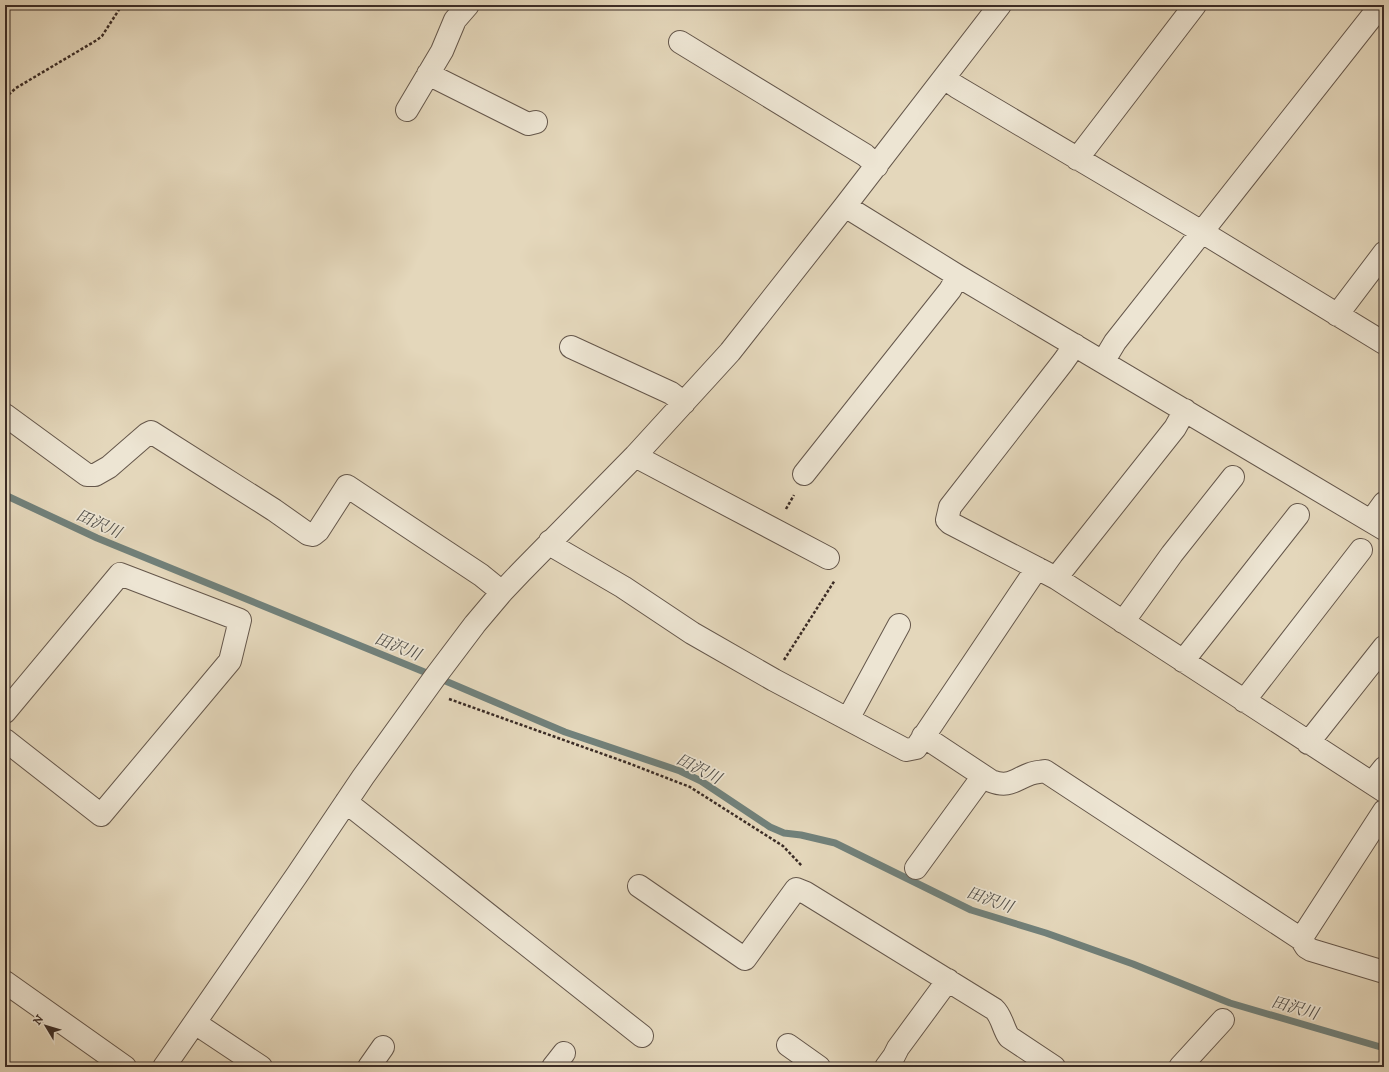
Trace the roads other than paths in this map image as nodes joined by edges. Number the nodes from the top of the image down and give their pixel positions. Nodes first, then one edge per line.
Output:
1 (468, 5) edge
2 (1000, 5) edge
3 (1195, 5) edge
4 (1381, 5) edge
5 (680, 42) dead end
6 (428, 74) junction
7 (944, 78) junction
8 (407, 110) dead end
9 (536, 122) dead end
10 (1077, 159) junction
11 (877, 166) junction
12 (846, 206) junction
13 (1202, 232) junction
14 (1384, 253) edge
15 (958, 276) junction
16 (1337, 315) junction
17 (1384, 343) edge
18 (1075, 345) junction
19 (571, 347) dead end
20 (1103, 362) junction
21 (684, 403) junction
22 (1185, 410) junction
23 (5, 415) edge
24 (635, 456) junction
25 (804, 474) road end
26 (1233, 477) dead end
27 (1384, 504) edge
28 (1298, 515) dead end
29 (1378, 525) edge
30 (550, 541) junction
31 (1362, 550) dead end
32 (828, 558) road end
33 (1037, 568) junction
34 (1056, 578) junction
35 (502, 592) junction
36 (1123, 622) junction
37 (899, 625) dead end
38 (1384, 647) edge
39 (1183, 661) junction
40 (1244, 701) junction
41 (5, 712) edge
42 (848, 719) junction
43 (923, 736) junction
44 (5, 740) edge
45 (1308, 743) junction
46 (983, 776) junction
47 (1380, 781) edge
48 (346, 802) junction
49 (1384, 811) edge
50 (916, 868) dead end
51 (639, 886) dead end
52 (1301, 939) junction
53 (1384, 972) edge
54 (948, 980) junction
55 (5, 982) edge
56 (1223, 1020) dead end
57 (196, 1023) junction
58 (642, 1036) dead end
59 (788, 1045) dead end
60 (383, 1047) dead end
61 (125, 1067) edge
62 (164, 1067) edge
63 (261, 1067) edge
64 (370, 1067) edge
65 (819, 1067) edge
66 (886, 1067) edge
67 (1054, 1067) edge
68 (1180, 1067) edge

1 - 6 street
2 - 7 street
3 - 10 street
4 - 13 street
5 - 11 street
6 - 8 street
6 - 9 street
7 - 10 street
7 - 11 street
10 - 13 street
11 - 12 street
12 - 15 street
12 - 21 street
13 - 16 street
13 - 20 street
14 - 16 street
15 - 18 street
15 - 25 street
16 - 17 street
18 - 20 street
18 - 33 street
19 - 21 street
20 - 22 street
21 - 24 street
22 - 29 street
22 - 34 street
23 - 35 street
24 - 30 street
24 - 32 street
26 - 36 street
27 - 29 street
28 - 39 street
30 - 35 street
30 - 42 street
31 - 40 street
33 - 34 street
33 - 43 street
34 - 36 street
35 - 48 street
36 - 39 street
37 - 42 street
38 - 45 street
39 - 40 street
40 - 45 street
41 - 44 street
42 - 43 street
43 - 46 street
45 - 47 street
46 - 50 street
46 - 52 street
48 - 57 street
48 - 58 street
49 - 52 street
51 - 54 street
52 - 53 street
54 - 66 street
54 - 67 street
55 - 61 street
56 - 68 street
57 - 62 street
57 - 63 street
59 - 65 street
60 - 64 street

